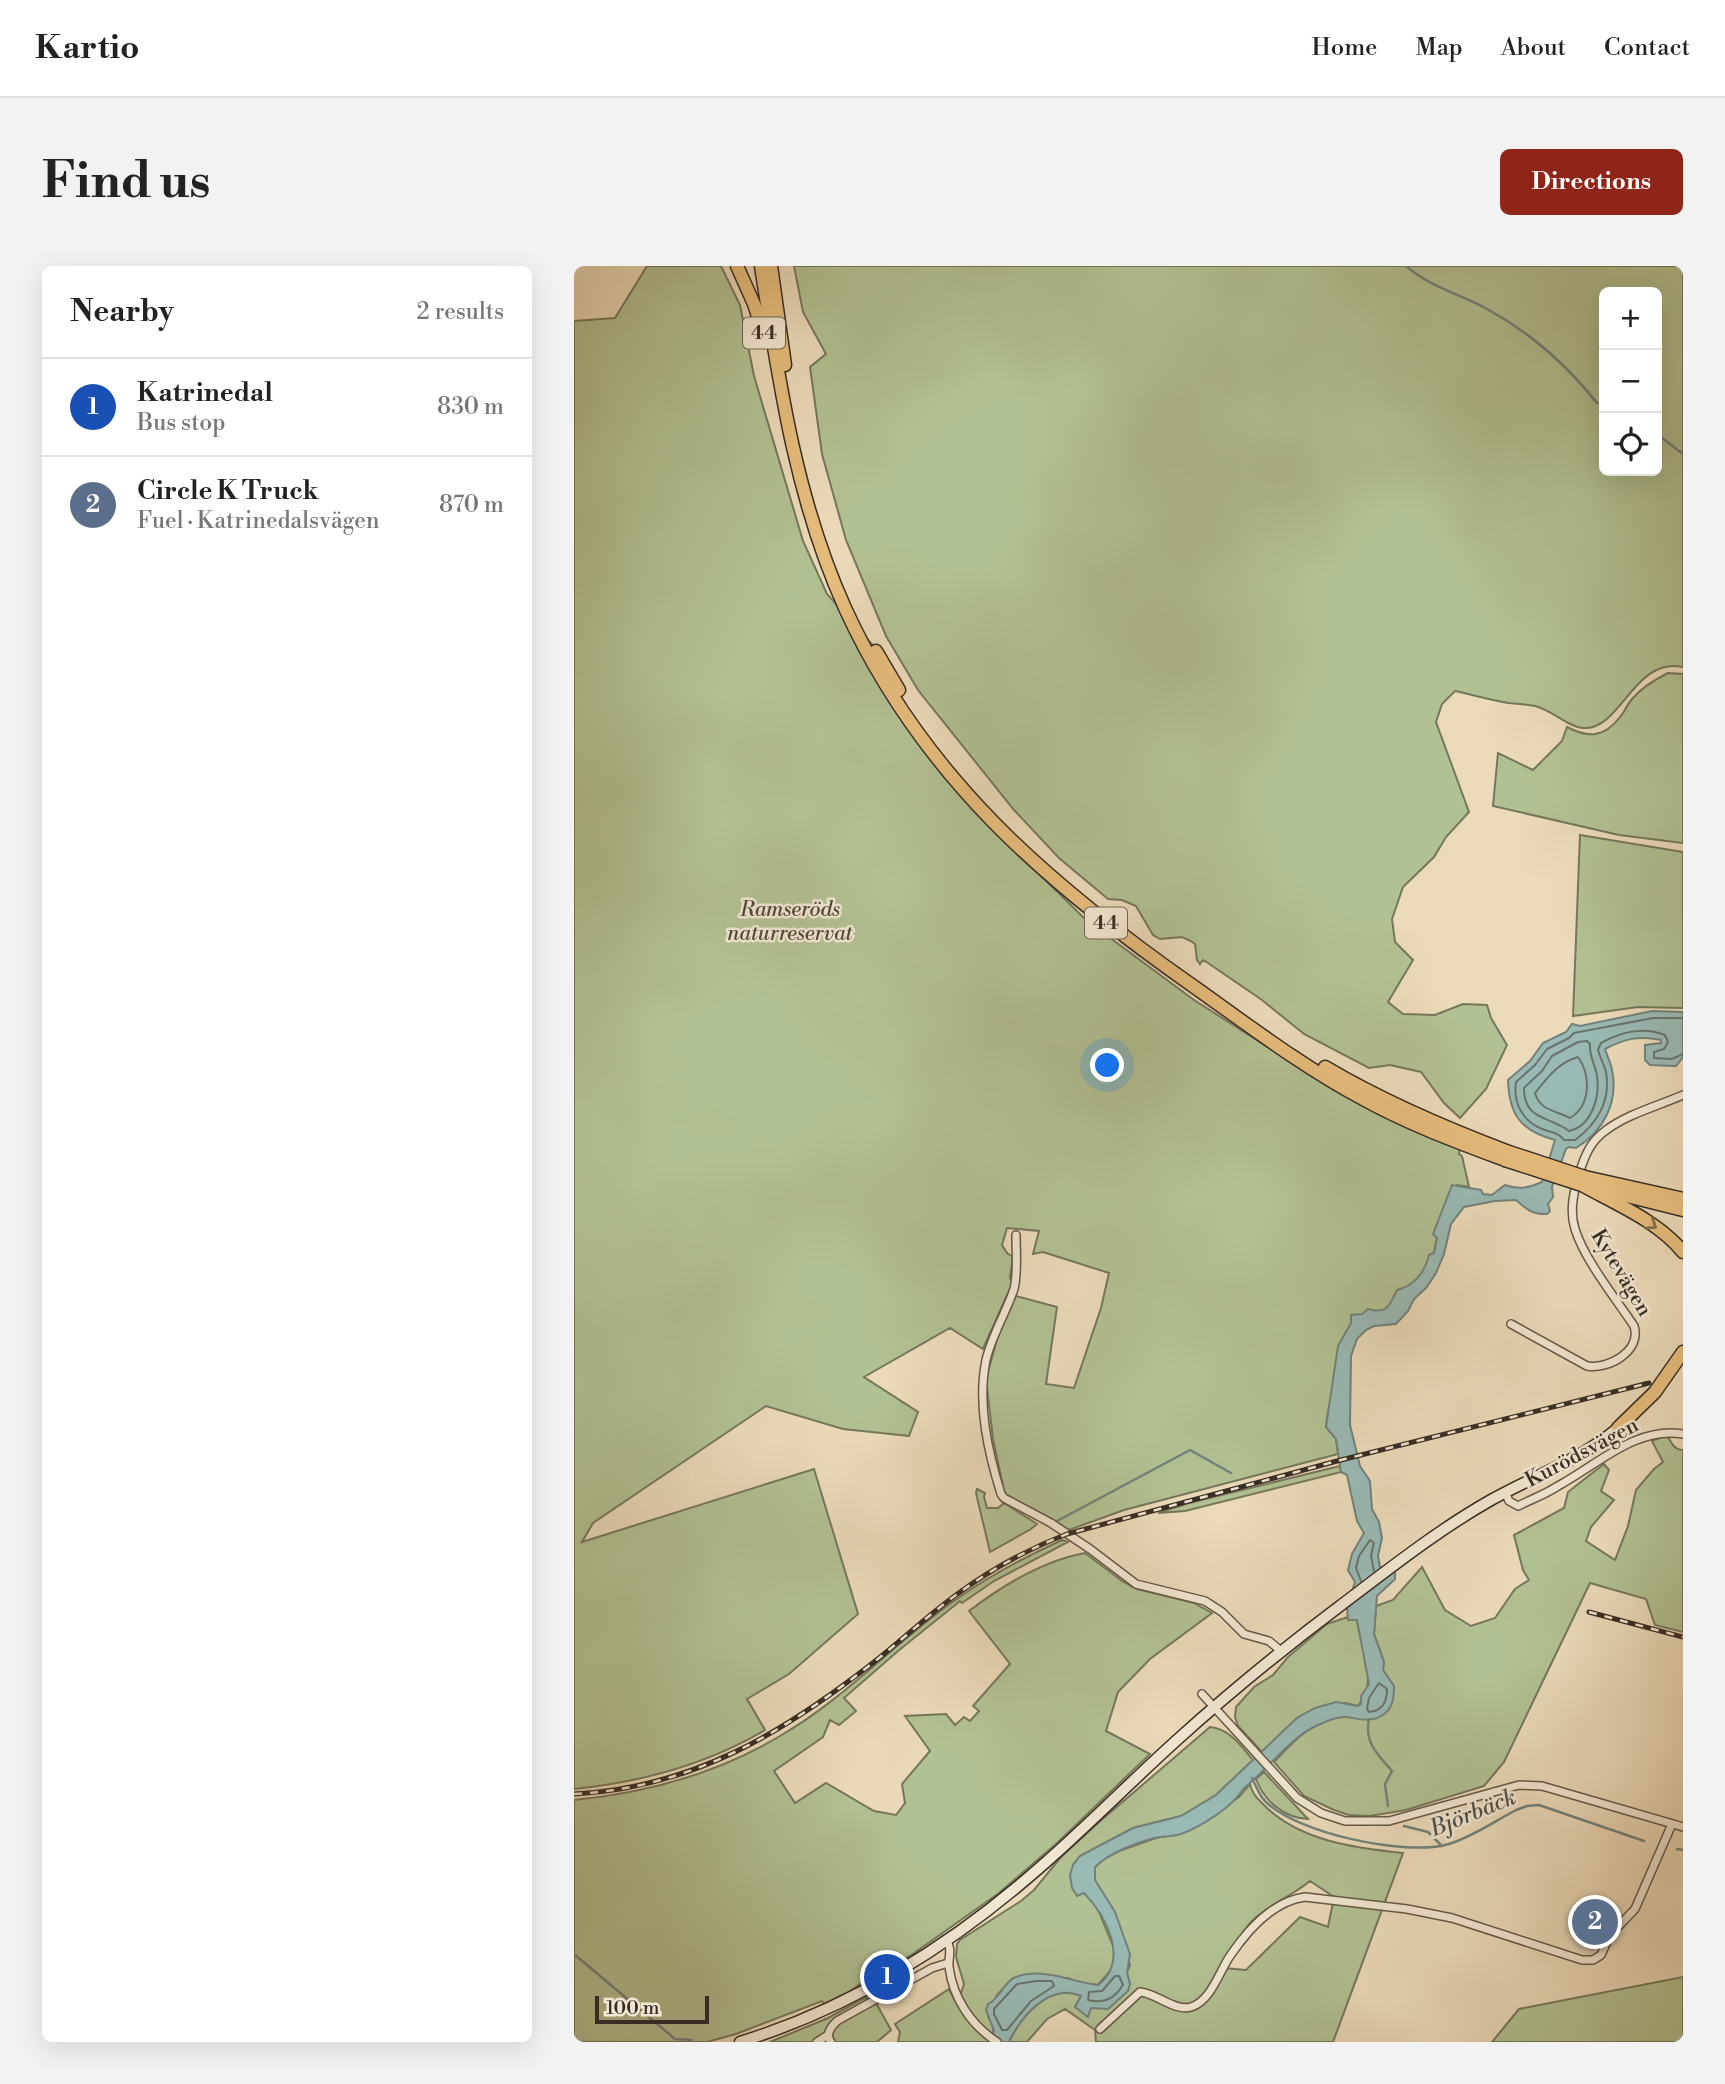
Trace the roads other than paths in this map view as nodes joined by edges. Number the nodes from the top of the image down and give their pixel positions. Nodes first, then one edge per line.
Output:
1 (737, 266) edge
2 (761, 266) edge
3 (771, 266) edge
4 (783, 403) junction
5 (1683, 1095) edge
6 (1507, 1156) junction
7 (1584, 1181) junction
8 (1683, 1199) edge
9 (1683, 1210) edge
10 (1016, 1235) dead end
11 (1683, 1252) edge
12 (1511, 1324) dead end
13 (1683, 1352) edge
14 (1683, 1365) edge
15 (1618, 1428) junction
16 (1683, 1434) edge
17 (1505, 1492) junction
18 (1281, 1651) junction
19 (1202, 1694) dead end
20 (1214, 1707) junction
21 (1672, 1824) junction
22 (1683, 1827) edge
23 (946, 1940) junction
24 (948, 1963) junction
25 (1100, 2029) dead end
26 (829, 2039) edge
27 (740, 2042) edge
28 (817, 2042) edge
29 (997, 2042) edge

1 - 4 main road, 44
2 - 4 main road, 44
3 - 6 main road, 44
4 - 6 main road, 44
5 - 12 street, Kytevägen
6 - 7 main road, 44, bridge
7 - 8 main road, 44
7 - 9 main road, 44
7 -> 11 main road
10 - 18 street
13 - 15 main road
14 - 15 main road
15 - 17 street
16 - 17 street, Kurödsvägen
17 - 18 street
18 - 20 street
19 - 20 street
20 - 21 street
20 - 23 street
21 - 22 street
21 - 25 street
23 - 24 street
23 - 27 street
24 - 26 street
24 - 29 street
26 - 28 street

